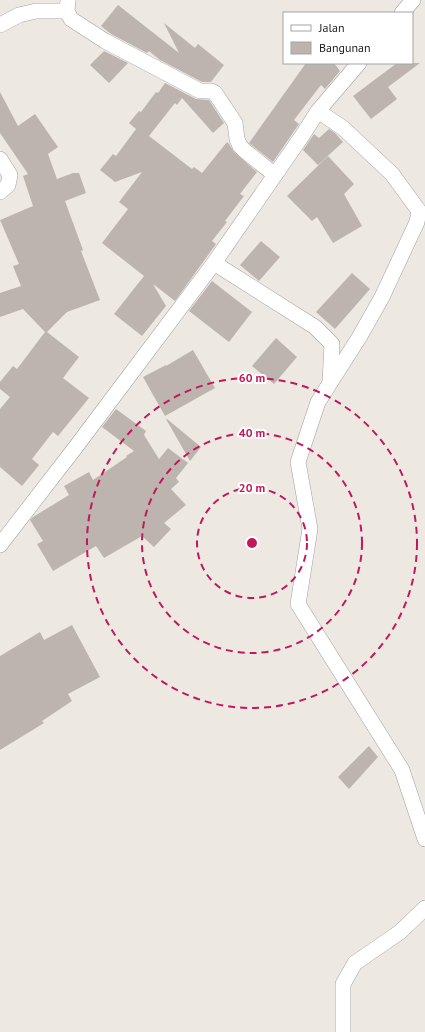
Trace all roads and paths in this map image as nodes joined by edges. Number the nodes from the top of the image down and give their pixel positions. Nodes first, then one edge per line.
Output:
1 (414, 0) edge
2 (67, 6) edge
3 (403, 12) edge
4 (0, 25) edge
5 (358, 64) edge
6 (318, 111) junction
7 (0, 159) edge
8 (275, 175) junction
9 (0, 192) edge
10 (422, 208) edge
11 (214, 263) junction
12 (330, 383) junction
13 (0, 545) edge
14 (407, 784) junction
15 (425, 801) edge
16 (425, 839) edge
17 (425, 908) edge
18 (343, 1032) edge

1 - 3 street
2 - 4 street
2 - 8 street
5 - 6 street
6 - 8 street
6 - 10 street
7 - 9 street
8 - 11 street
10 - 12 street
11 - 12 street
11 - 13 street
12 - 14 street
14 - 15 street
14 - 16 street
17 - 18 street

